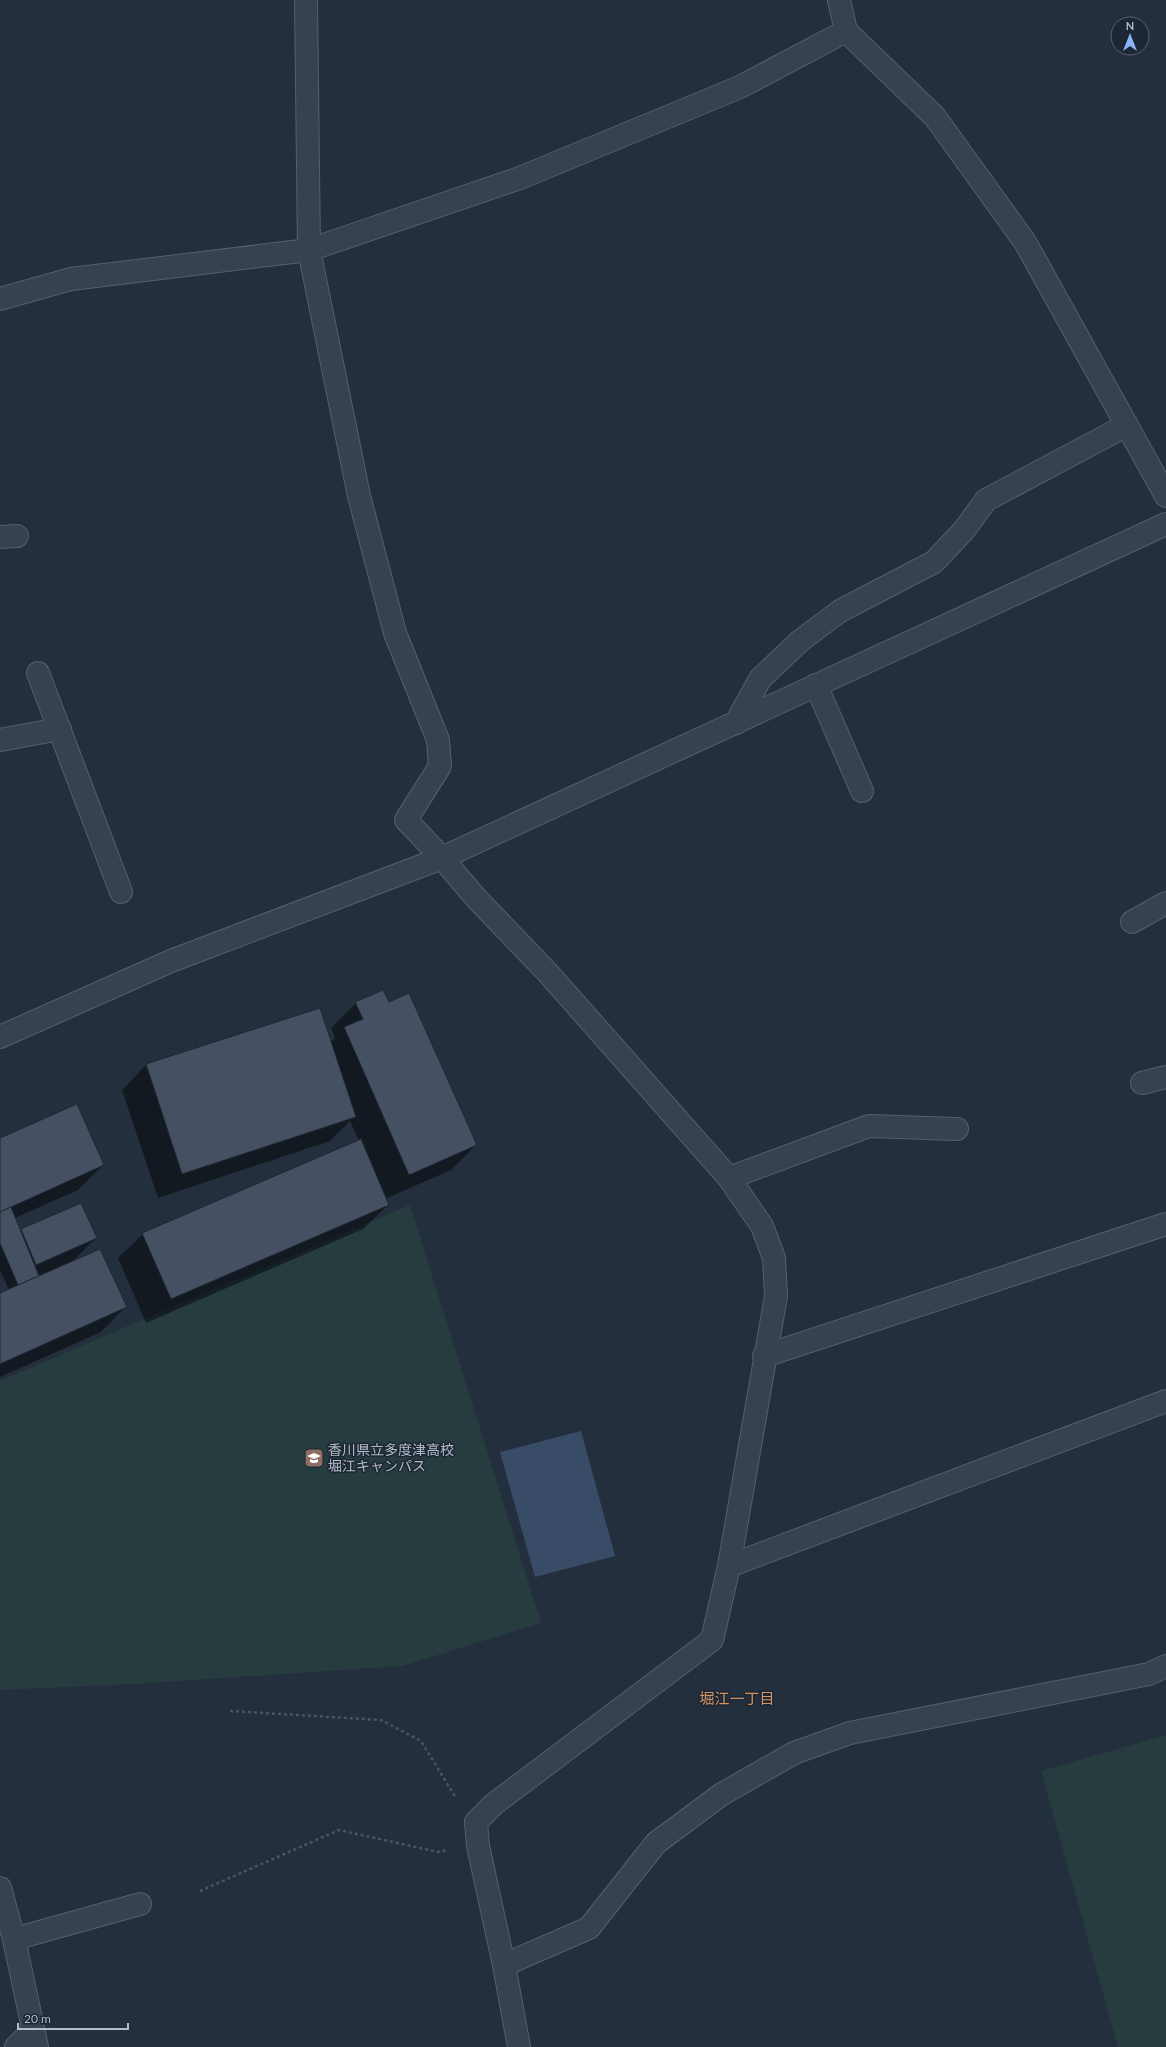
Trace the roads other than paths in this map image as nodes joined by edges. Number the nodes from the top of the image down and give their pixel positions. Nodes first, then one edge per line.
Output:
1 (306, 0) edge
2 (839, 0) edge
3 (846, 31) junction
4 (309, 250) junction
5 (0, 299) edge
6 (1127, 425) junction
7 (1166, 496) edge
8 (1166, 524) edge
9 (38, 673) dead end
10 (816, 685) junction
11 (736, 723) junction
12 (60, 729) junction
13 (0, 740) edge
14 (862, 791) dead end
15 (442, 858) junction
16 (121, 892) dead end
17 (1166, 903) edge
18 (1132, 922) dead end
19 (0, 1037) edge
20 (1166, 1077) edge
21 (1142, 1083) dead end
22 (956, 1129) dead end
23 (729, 1178) junction
24 (1166, 1224) edge
25 (764, 1356) junction
26 (1166, 1401) edge
27 (728, 1566) junction
28 (1166, 1666) edge
29 (0, 1888) edge
30 (140, 1904) dead end
31 (14, 1939) junction
32 (504, 1965) junction
33 (35, 2038) edge
34 (16, 2047) edge
35 (519, 2047) edge

1 - 4 street
2 - 3 street
3 - 4 street
3 - 6 street
4 - 5 street
4 - 15 street
6 - 7 street
6 - 11 street
8 - 10 street
9 - 12 street
10 - 11 street
10 - 14 street
11 - 15 street
12 - 13 street
12 - 16 street
15 - 19 street
15 - 23 street
17 - 18 street
20 - 21 street
22 - 23 street
23 - 25 street
24 - 25 street
25 - 27 street
26 - 27 street
27 - 32 street
28 - 32 street
29 - 31 street
30 - 31 street
31 - 33 street
32 - 35 street
33 - 34 street

